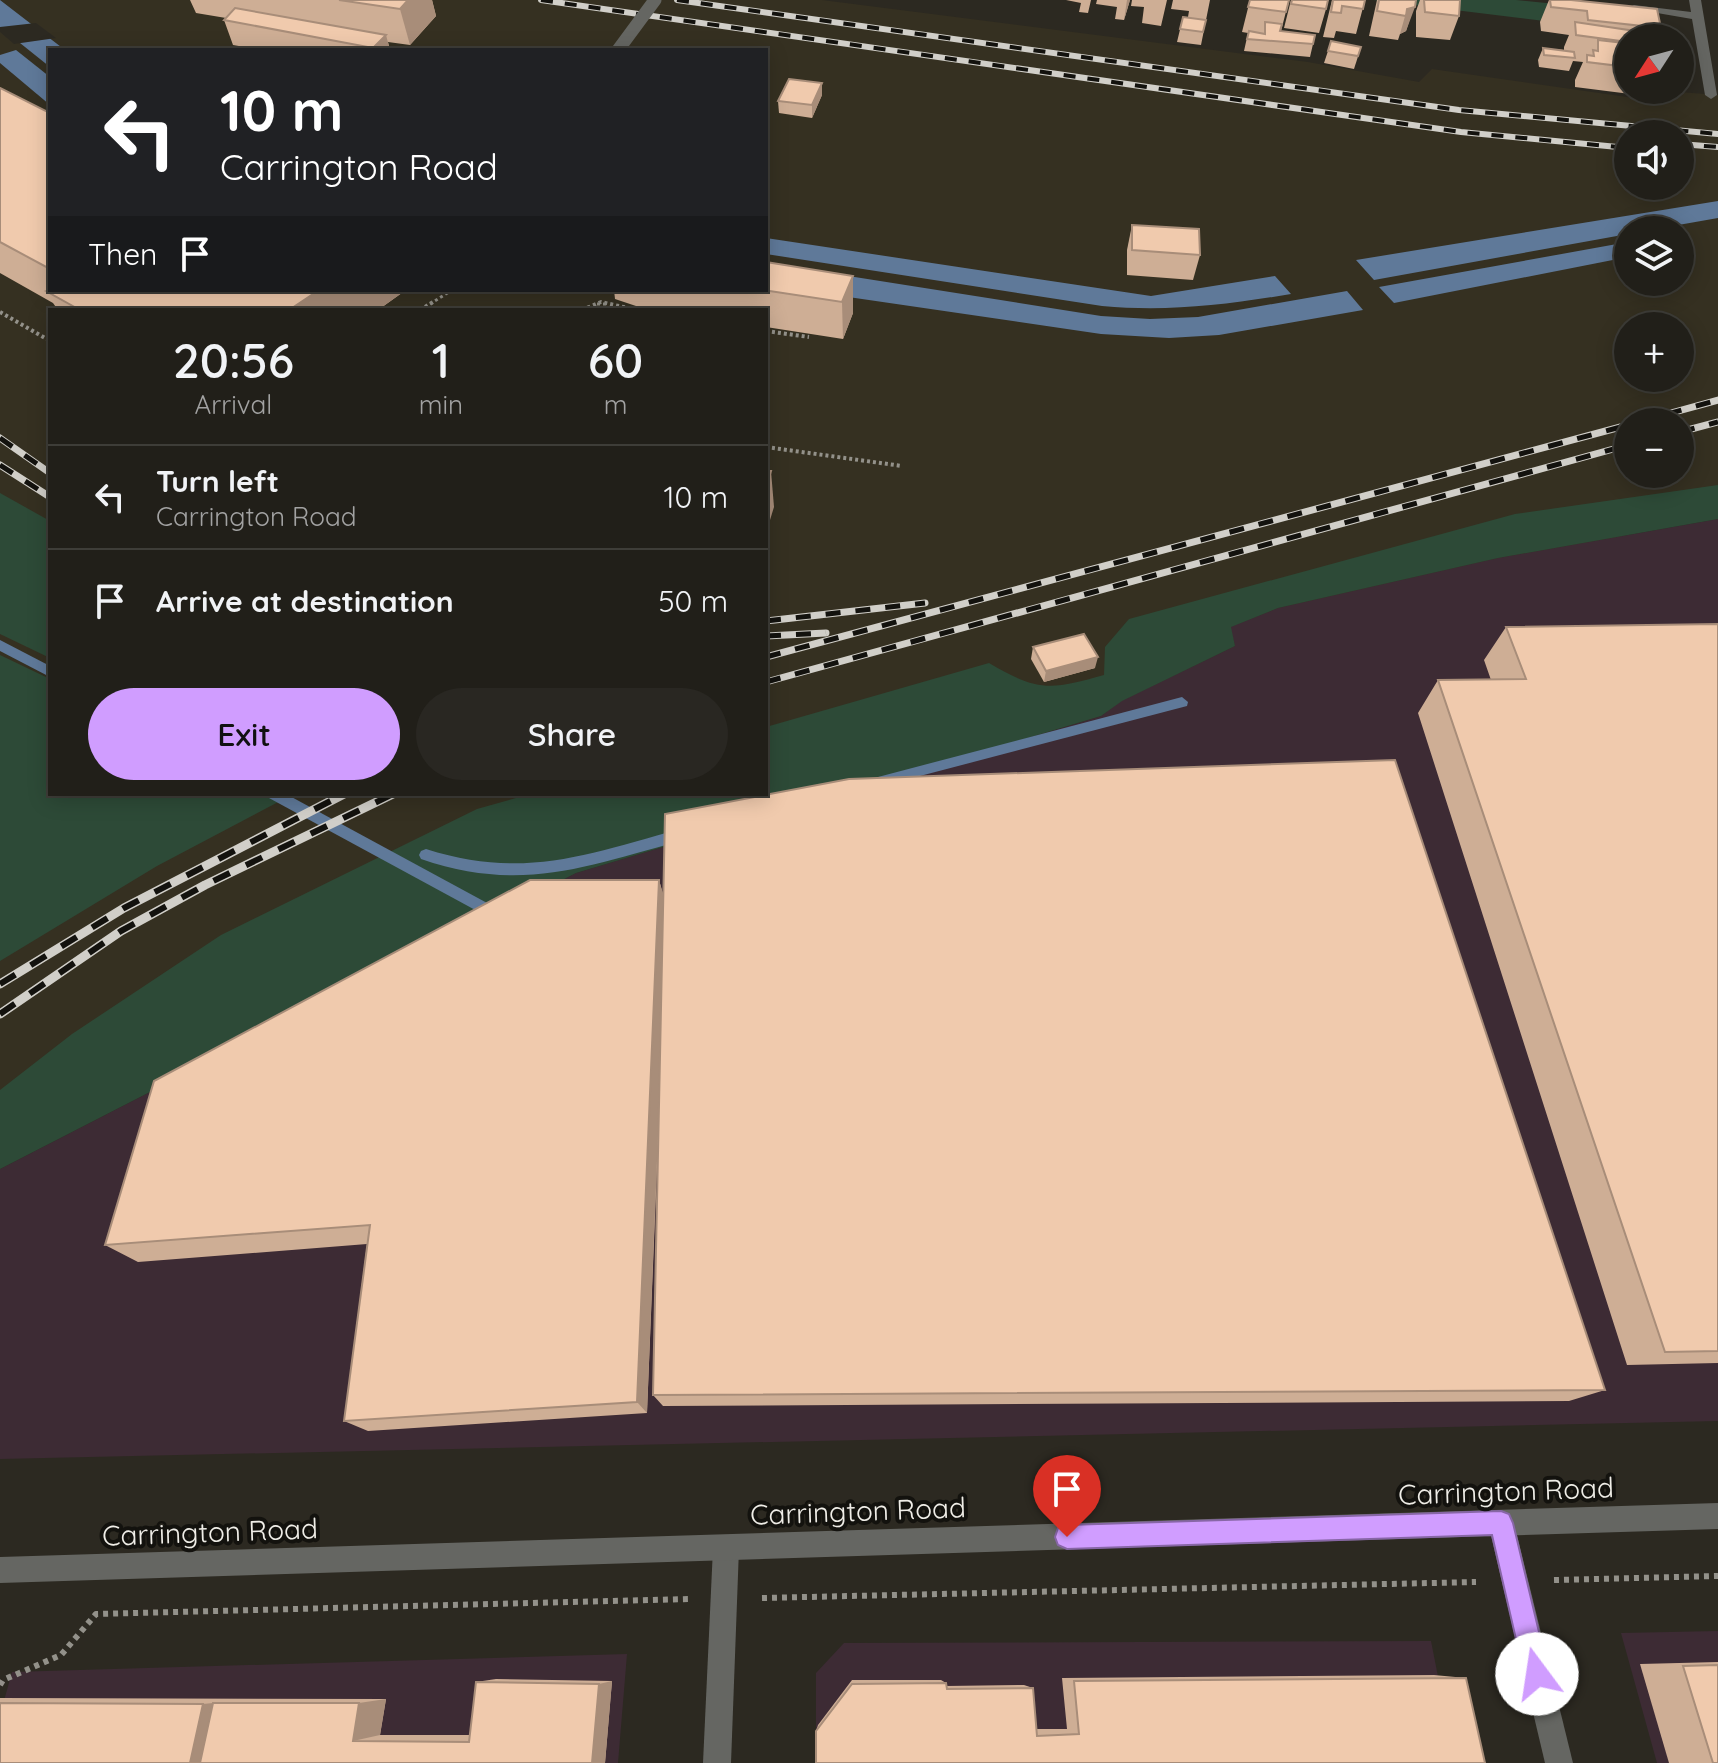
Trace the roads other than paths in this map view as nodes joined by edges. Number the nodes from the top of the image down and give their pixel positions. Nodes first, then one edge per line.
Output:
1 (655, 0) edge
2 (1695, 0) edge
3 (1618, 6) edge
4 (1697, 16) junction
5 (619, 48) edge
6 (1711, 95) dead end
7 (1718, 1516) edge
8 (1501, 1523) junction
9 (726, 1548) junction
10 (0, 1570) edge
11 (717, 1763) edge
12 (1559, 1763) edge

1 - 5 street, bridge
2 - 4 street
3 - 4 street
4 - 6 street
7 - 8 street, Carrington Road
8 - 9 street, Carrington Road
8 - 12 street
9 - 10 street, Carrington Road
9 - 11 street

